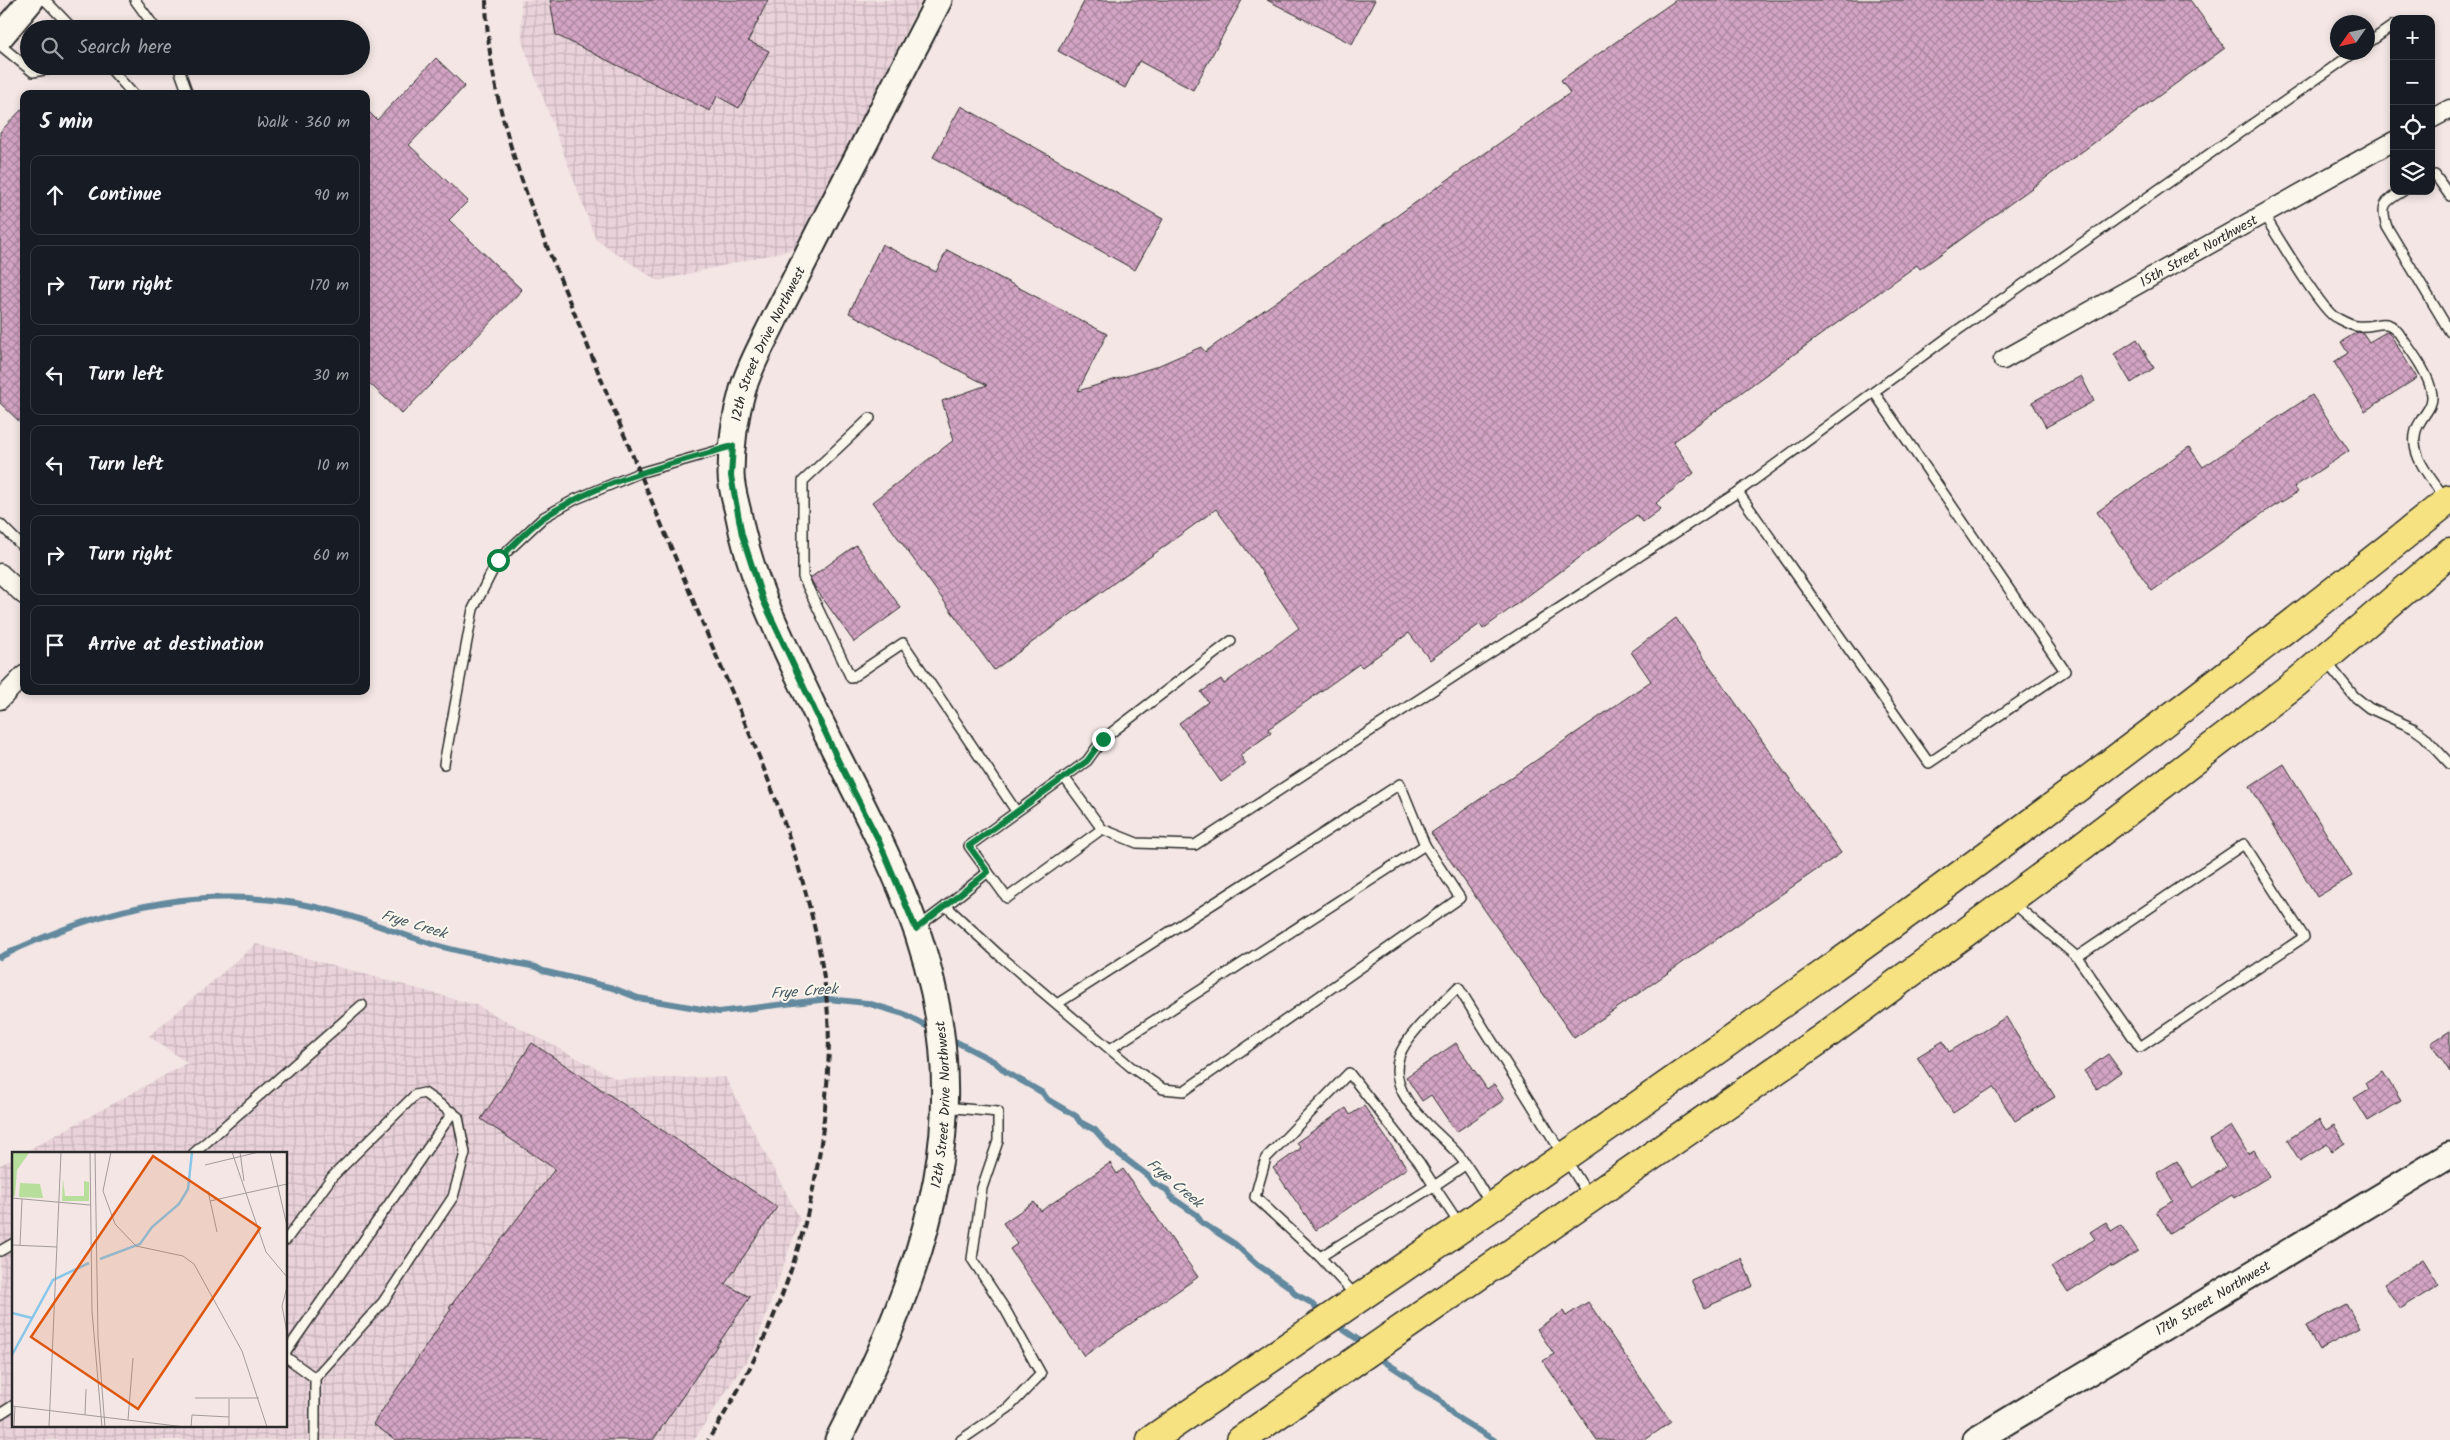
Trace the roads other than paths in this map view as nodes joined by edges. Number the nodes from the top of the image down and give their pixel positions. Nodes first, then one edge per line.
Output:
1 (31, 0) edge
2 (46, 0) edge
3 (135, 0) edge
4 (939, 0) edge
5 (65, 20) edge
6 (149, 20) edge
7 (2390, 28) edge
8 (0, 37) edge
9 (2375, 39) edge
10 (0, 45) edge
11 (2344, 60) edge
12 (20, 61) edge
13 (116, 75) edge
14 (181, 75) edge
15 (129, 90) edge
16 (187, 90) edge
17 (2450, 109) edge
18 (2435, 117) edge
19 (2390, 142) edge
20 (2435, 175) edge
21 (2397, 195) edge
22 (2450, 196) edge
23 (2264, 214) junction
24 (2450, 332) edge
25 (2003, 360) dead end
26 (1874, 392) junction
27 (870, 418) dead end
28 (733, 446) junction
29 (1738, 492) junction
30 (2449, 500) edge
31 (0, 524) edge
32 (20, 544) edge
33 (2450, 552) edge
34 (0, 573) edge
35 (20, 591) edge
36 (1231, 642) dead end
37 (2324, 659) junction
38 (20, 679) edge
39 (0, 700) edge
40 (444, 764) dead end
41 (2450, 764) edge
42 (1064, 777) junction
43 (1016, 811) junction
44 (1102, 829) junction
45 (1425, 845) junction
46 (988, 872) junction
47 (2010, 900) junction
48 (946, 906) junction
49 (916, 929) junction
50 (2077, 957) junction
51 (1057, 1004) junction
52 (362, 1005) dead end
53 (1110, 1049) junction
54 (945, 1106) junction
55 (453, 1112) junction
56 (195, 1152) edge
57 (2450, 1154) edge
58 (1564, 1156) junction
59 (1465, 1165) junction
60 (1434, 1186) junction
61 (1591, 1199) junction
62 (1492, 1206) junction
63 (1461, 1227) junction
64 (288, 1237) edge
65 (12, 1244) edge
66 (0, 1251) edge
67 (1320, 1257) junction
68 (1358, 1298) junction
69 (288, 1349) edge
70 (288, 1358) edge
71 (315, 1378) junction
72 (12, 1406) edge
73 (0, 1414) edge
74 (315, 1440) edge
75 (838, 1440) edge
76 (961, 1440) edge
77 (1151, 1440) edge
78 (1240, 1440) edge
79 (1976, 1440) edge

1 - 8 street
2 - 5 lane
3 - 6 lane
4 - 28 street, 12th Street Drive Northwest
7 - 9 lane
10 - 12 lane
11 - 26 lane
13 - 15 lane
14 - 16 lane
17 - 18 street
19 - 23 street, 15th Street Northwest
20 - 22 lane
21 - 24 lane
23 - 25 street, 15th Street Northwest
23 - 30 lane
26 - 29 lane
26 - 29 lane
27 - 43 lane
28 - 40 lane
28 - 49 street, 12th Street Drive Northwest
29 - 44 lane
30 - 58 highway
31 - 32 lane
33 - 37 highway
34 - 35 street
36 - 42 lane
37 - 41 lane
37 - 47 highway
38 - 39 street
42 - 43 lane
42 - 44 lane
43 - 46 lane
44 - 46 lane
45 - 51 lane
45 - 53 lane
45 - 53 lane
46 - 48 lane
47 - 50 lane
47 - 61 highway
48 - 49 lane
48 - 51 lane
49 - 54 street, 12th Street Drive Northwest
50 - 50 lane
51 - 53 lane
52 - 56 lane
54 - 75 street, 12th Street Drive Northwest
54 - 76 lane
55 - 64 lane
55 - 69 lane
55 - 71 lane
57 - 79 street, 17th Street Northwest
58 - 59 lane
58 - 61 lane
58 - 62 highway
59 - 60 lane
59 - 62 lane
60 - 63 lane
60 - 67 lane
60 - 67 lane
61 - 78 highway
62 - 63 highway
63 - 68 highway
65 - 66 lane
67 - 68 lane
68 - 77 highway
70 - 71 lane
71 - 74 lane
72 - 73 lane

